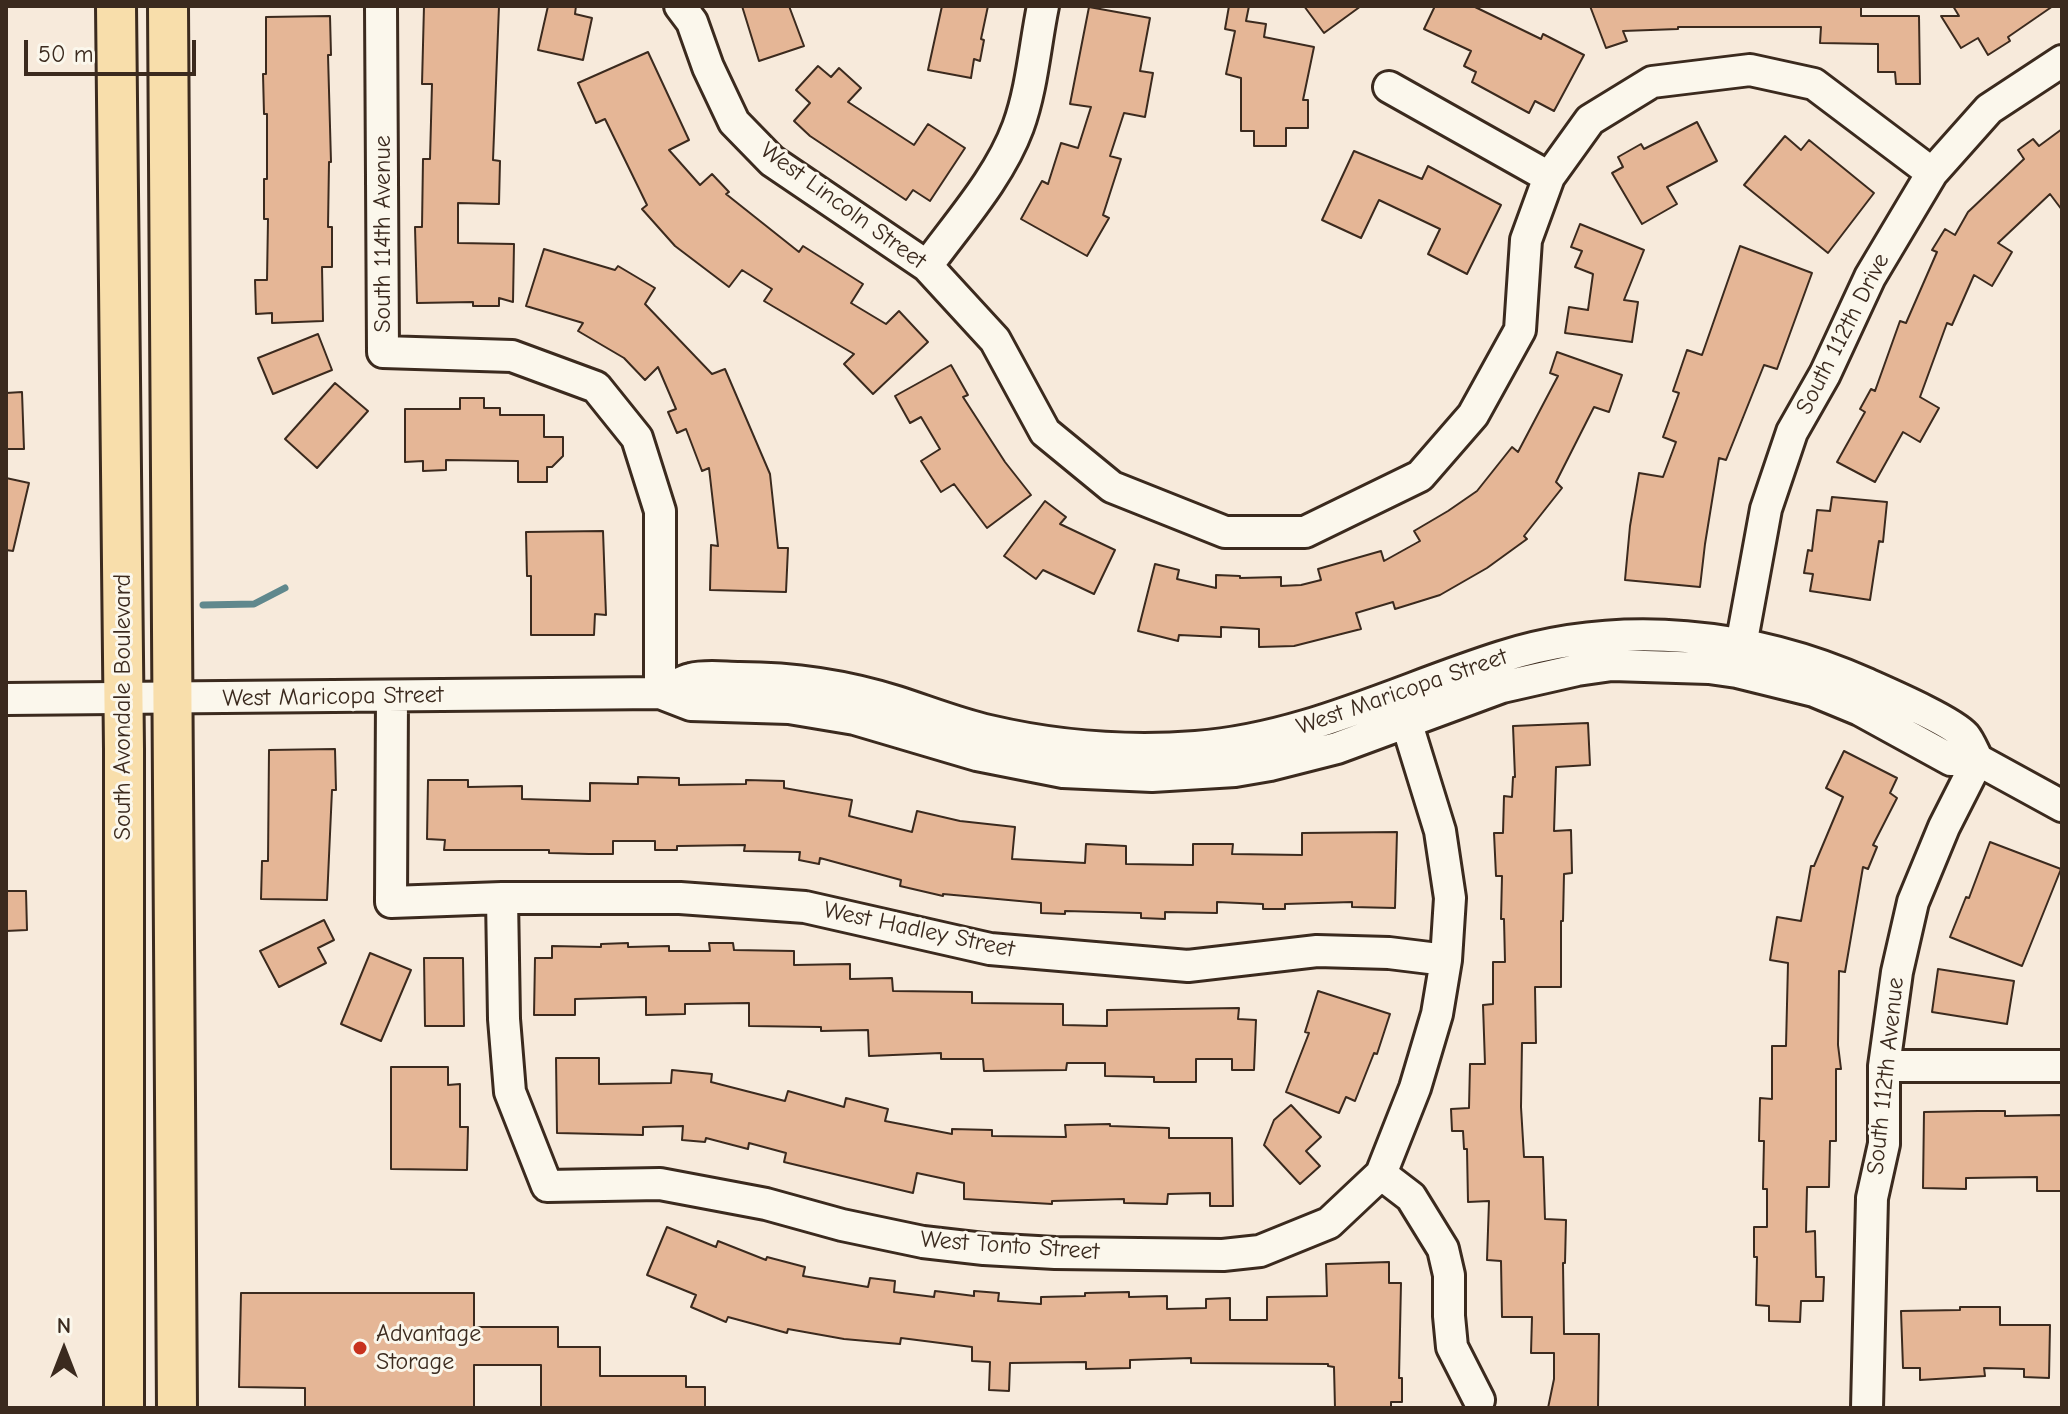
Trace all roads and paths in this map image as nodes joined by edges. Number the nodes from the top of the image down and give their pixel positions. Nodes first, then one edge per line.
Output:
1 (116, 6) edge
2 (168, 6) edge
3 (381, 6) edge
4 (680, 6) edge
5 (1043, 6) edge
6 (2062, 61) edge
7 (1389, 87) dead end
8 (1932, 173) junction
9 (1549, 177) junction
10 (927, 266) junction
11 (1739, 658) junction
12 (660, 693) junction
13 (392, 696) junction
14 (6, 699) edge
15 (124, 699) junction
16 (172, 699) junction
17 (1403, 708) junction
18 (1978, 760) junction
19 (2062, 806) edge
20 (502, 898) junction
21 (1446, 960) junction
22 (1884, 1066) junction
23 (2062, 1066) edge
24 (1381, 1174) junction
25 (1479, 1400) dead end
26 (124, 1408) edge
27 (177, 1408) edge
28 (1867, 1408) edge

1 - 15 main road, South Avondale Boulevard
2 - 16 main road, South Avondale Boulevard
3 - 12 street, South 114th Avenue
4 - 10 street, West Lincoln Street
5 - 10 street
6 - 8 street, South 112th Drive
7 - 9 street
8 - 9 street, West Lincoln Street
8 - 11 street, South 112th Drive
9 - 10 street, West Lincoln Street
11 - 17 street, West Maricopa Street
11 - 18 street, West Maricopa Street
12 - 13 street, West Maricopa Street
12 - 17 street, West Maricopa Street
13 - 16 street, West Maricopa Street
13 - 20 street, West Hadley Street
14 - 15 street, West Maricopa Street
15 - 16 street, West Maricopa Street
15 - 26 main road, South Avondale Boulevard
16 - 27 main road, South Avondale Boulevard
17 - 21 street
18 - 19 street, West Maricopa Street
18 - 22 street, South 112th Avenue
20 - 21 street, West Hadley Street
20 - 24 street, West Tonto Street
21 - 24 street
22 - 23 street
22 - 28 street, South 112th Avenue
24 - 25 street

